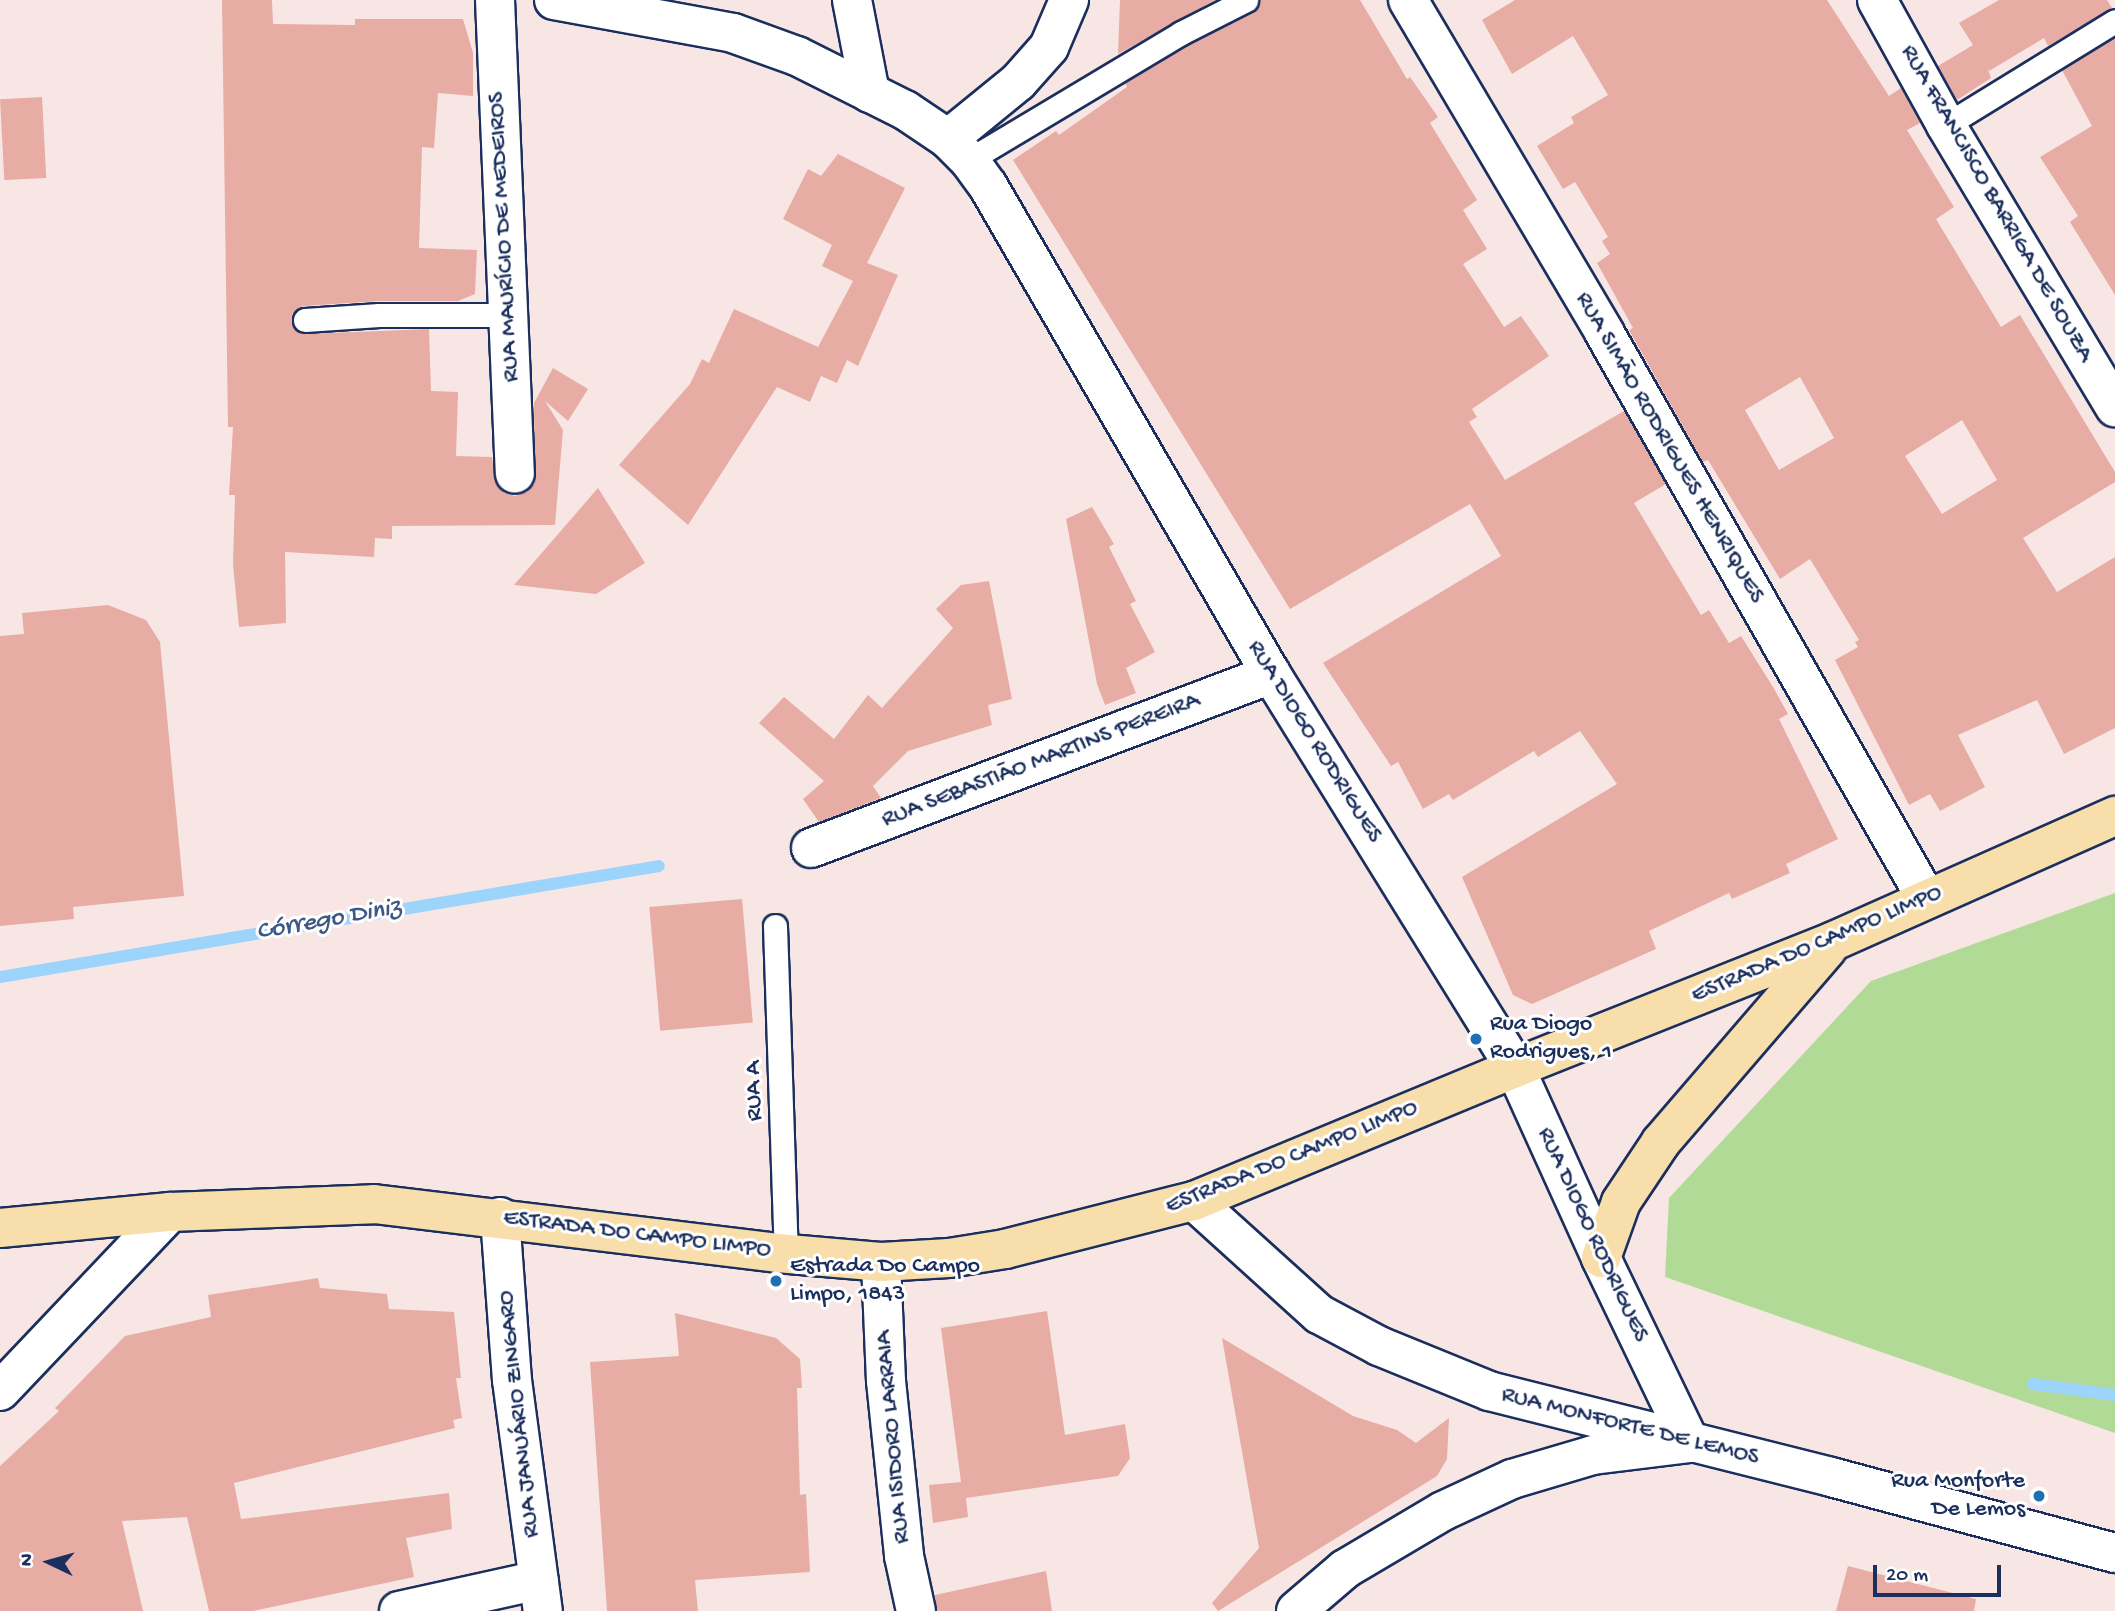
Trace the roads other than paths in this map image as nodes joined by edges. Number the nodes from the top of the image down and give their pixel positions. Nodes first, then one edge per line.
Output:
1 (495, 0) edge
2 (554, 0) edge
3 (852, 0) edge
4 (1069, 0) edge
5 (1246, 0) edge
6 (1408, 0) edge
7 (1877, 0) edge
8 (2115, 21) edge
9 (870, 93) junction
10 (1946, 125) junction
11 (958, 150) junction
12 (510, 315) junction
13 (305, 320) dead end
14 (2115, 407) edge
15 (515, 474) dead end
16 (1271, 674) junction
17 (2115, 816) edge
18 (811, 848) dead end
19 (1926, 898) junction
20 (775, 926) dead end
21 (1834, 941) junction
22 (1516, 1068) junction
23 (1194, 1202) junction
24 (170, 1212) junction
25 (500, 1217) junction
26 (0, 1228) edge
27 (786, 1254) junction
28 (1601, 1258) junction
29 (881, 1262) junction
30 (0, 1391) edge
31 (1690, 1443) junction
32 (2115, 1553) edge
33 (541, 1596) edge
34 (398, 1611) edge
35 (916, 1611) edge
36 (1296, 1611) edge

1 - 12 street, RUA MAURÍCIO DE MEDEIROS
2 - 9 street, RUA DIOGO RODRIGUES
3 - 9 street
4 - 11 street
5 - 11 lane
6 - 19 street, RUA SIMÃO RODRIGUES HENRIQUES
7 - 10 street, RUA FRANCISCO BARRIGA DE SOUZA
8 - 10 lane
9 - 11 street, RUA DIOGO RODRIGUES
10 - 14 street, RUA FRANCISCO BARRIGA DE SOUZA
11 - 16 street, RUA DIOGO RODRIGUES
12 - 13 lane
12 - 15 street, RUA MAURÍCIO DE MEDEIROS
16 - 18 street, RUA SEBASTIÃO MARTINS PEREIRA
16 - 22 street, RUA DIOGO RODRIGUES
17 - 19 main road, ESTRADA DO CAMPO LIMPO
19 - 21 main road, ESTRADA DO CAMPO LIMPO
20 - 27 lane, RUA A
21 - 22 main road, ESTRADA DO CAMPO LIMPO
21 - 28 main road
22 - 23 main road, ESTRADA DO CAMPO LIMPO
22 - 28 street, RUA DIOGO RODRIGUES
23 - 29 main road, ESTRADA DO CAMPO LIMPO
23 - 31 street, RUA MONFORTE DE LEMOS
24 - 25 main road, ESTRADA DO CAMPO LIMPO
24 - 26 main road, ESTRADA DO CAMPO LIMPO
24 - 30 street
25 - 27 main road, ESTRADA DO CAMPO LIMPO
25 - 33 street, RUA JANUÁRIO ZINGARO
27 - 29 main road, ESTRADA DO CAMPO LIMPO
28 - 31 street, RUA DIOGO RODRIGUES
29 - 35 street, RUA ISIDORO LARRAIA
31 - 32 street, RUA MONFORTE DE LEMOS
31 - 36 street
33 - 34 street

